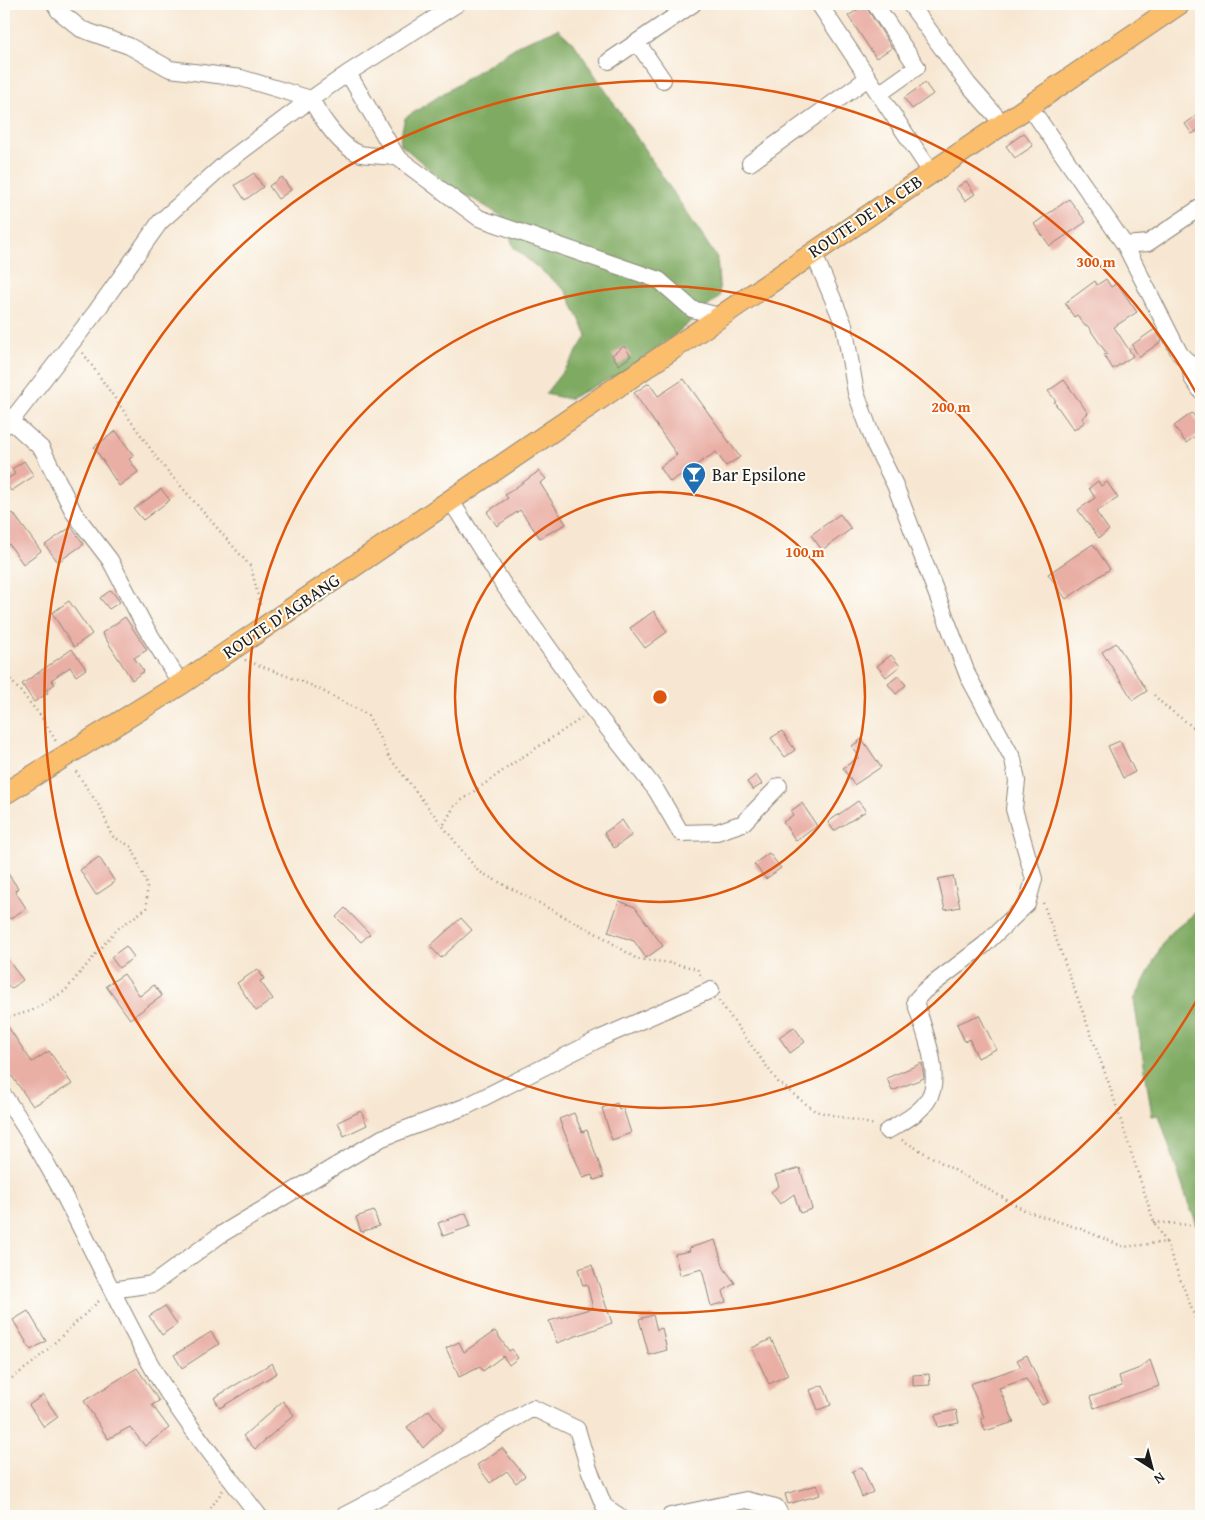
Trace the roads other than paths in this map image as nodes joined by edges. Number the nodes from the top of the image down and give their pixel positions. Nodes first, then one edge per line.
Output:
1 (55, 4) edge
2 (457, 4) edge
3 (693, 4) edge
4 (819, 4) edge
5 (875, 4) edge
6 (910, 4) edge
7 (1179, 4) edge
8 (636, 42) junction
9 (609, 61) dead end
10 (348, 73) junction
11 (868, 78) junction
12 (663, 80) dead end
13 (879, 94) junction
14 (311, 99) junction
15 (1030, 107) junction
16 (1003, 124) junction
17 (396, 156) junction
18 (750, 163) dead end
19 (931, 172) junction
20 (1201, 207) edge
21 (1125, 245) junction
22 (813, 252) junction
23 (719, 316) junction
24 (1201, 391) edge
25 (7, 424) edge
26 (553, 430) joint
27 (452, 500) junction
28 (181, 684) junction
29 (778, 786) dead end
30 (4, 794) edge
31 (711, 990) dead end
32 (4, 1096) edge
33 (887, 1131) dead end
34 (112, 1290) junction
35 (259, 1516) edge
36 (343, 1516) edge
37 (619, 1516) edge
38 (670, 1516) edge
39 (781, 1516) edge

1 - 14 street
2 - 10 street
3 - 8 street
4 - 11 street
5 - 13 street
6 - 16 street
7 - 15 main road, ROUTE DE LA CEB
8 - 9 street
8 - 12 street
10 - 14 street
10 - 17 street
11 - 13 street
11 - 18 street
13 - 19 street
14 - 17 street
14 - 25 street
15 - 16 main road, ROUTE DE LA CEB
15 - 21 street
16 - 19 main road, ROUTE DE LA CEB
17 - 23 street
19 - 22 main road, ROUTE DE LA CEB
20 - 21 street
21 - 24 street
22 - 23 main road, ROUTE DE LA CEB
22 - 33 street
23 - 26 main road, ROUTE DE LA CEB
25 - 28 street
26 - 27 main road, ROUTE D'AGBANG
27 - 28 main road, ROUTE D'AGBANG
27 - 29 street
28 - 30 main road, ROUTE D'AGBANG
31 - 34 street
32 - 34 street
34 - 35 street
36 - 37 street
38 - 39 street

